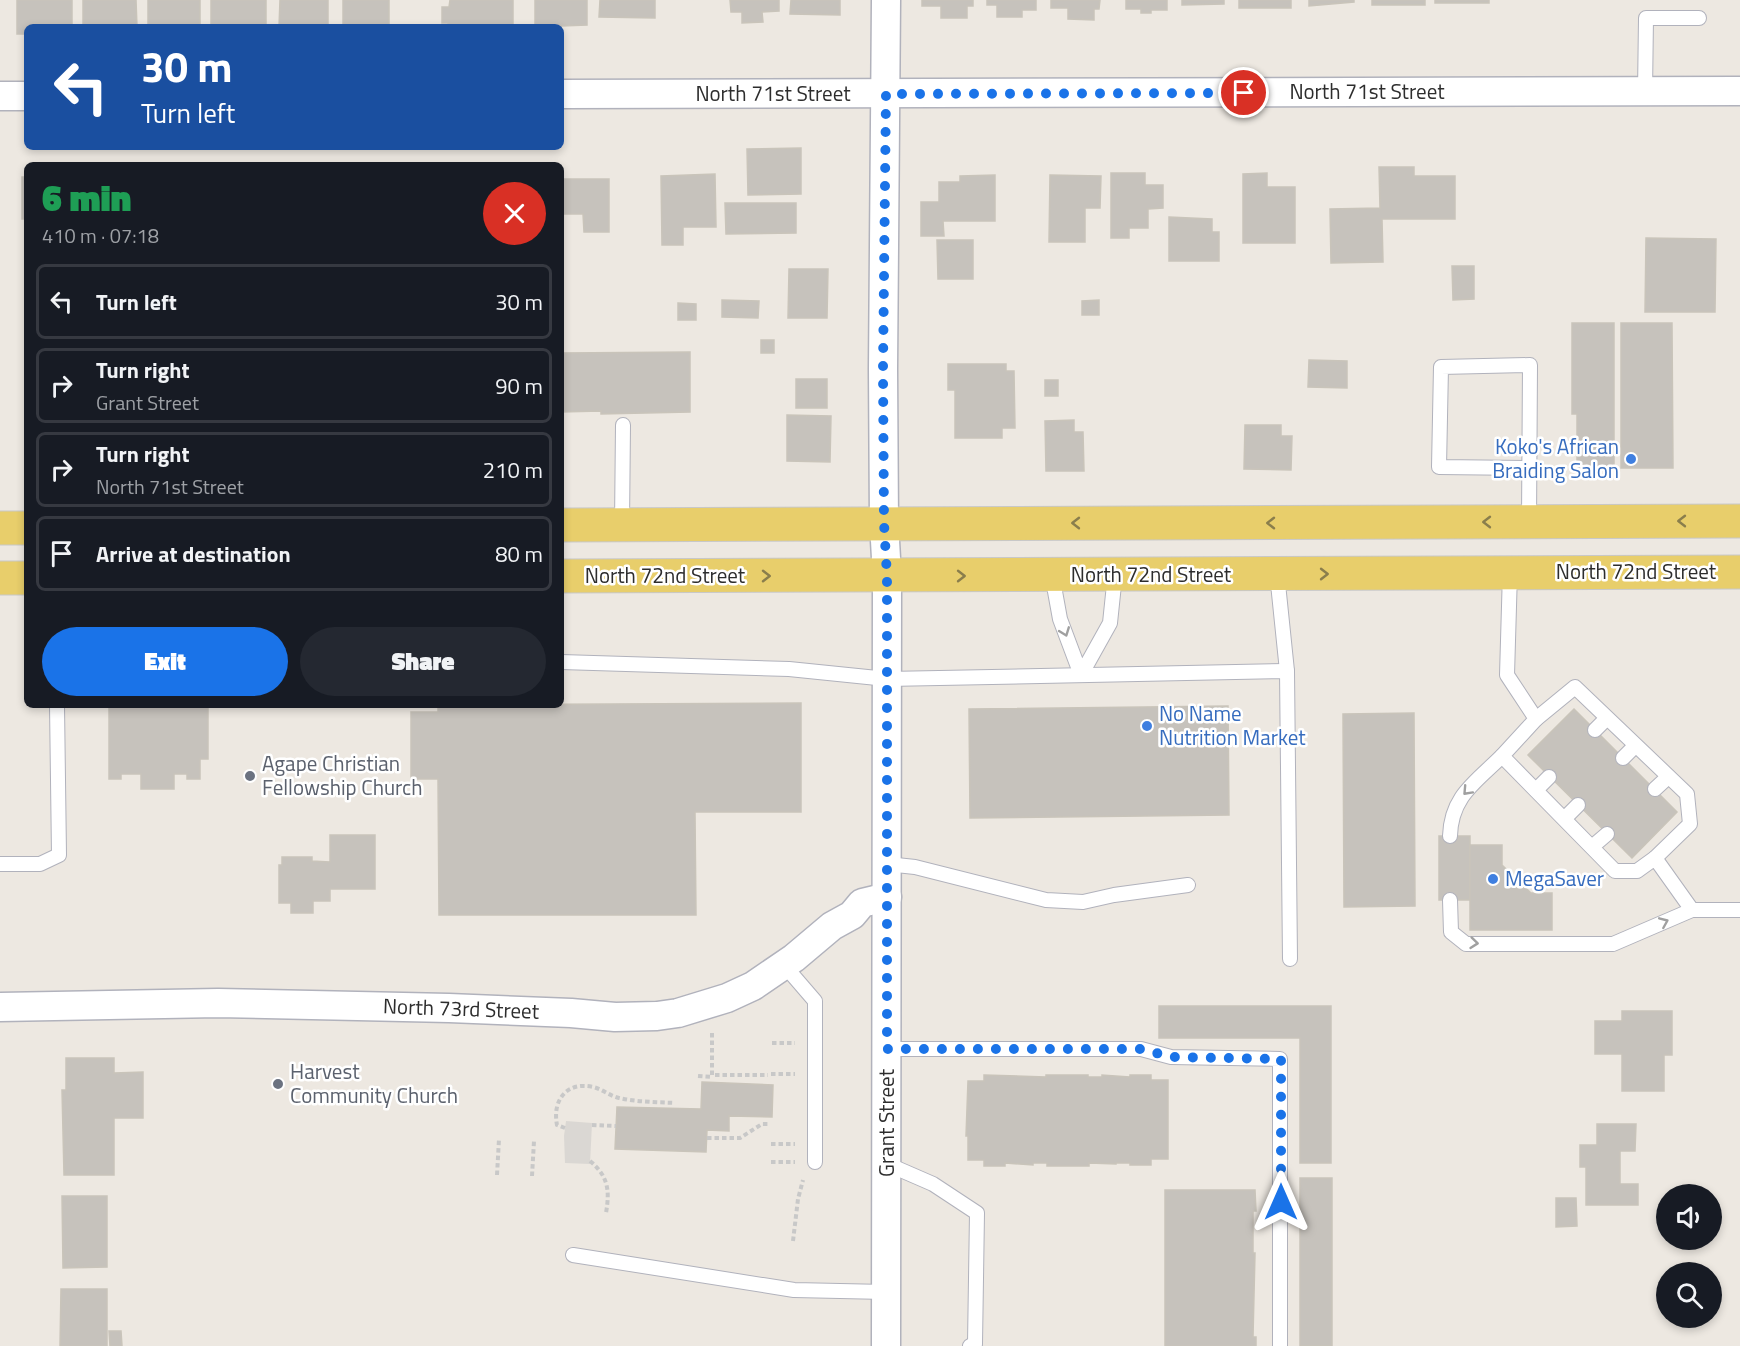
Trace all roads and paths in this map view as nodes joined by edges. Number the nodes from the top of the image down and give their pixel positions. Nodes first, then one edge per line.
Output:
1 (886, 0) edge
2 (1699, 18) dead end
3 (1740, 91) edge
4 (1645, 92) junction
5 (564, 94) edge
6 (886, 94) junction
7 (0, 96) edge
8 (24, 96) edge
9 (623, 424) dead end
10 (1529, 468) junction
11 (1740, 521) edge
12 (1529, 522) junction
13 (884, 523) junction
14 (564, 525) edge
15 (622, 525) junction
16 (0, 528) edge
17 (24, 528) edge
18 (1510, 572) junction
19 (1740, 572) edge
20 (1278, 574) junction
21 (1052, 575) junction
22 (1115, 575) junction
23 (564, 576) edge
24 (887, 576) junction
25 (0, 578) edge
26 (24, 578) edge
27 (564, 662) edge
28 (1287, 671) junction
29 (1081, 675) junction
30 (887, 679) junction
31 (57, 708) edge
32 (1536, 719) junction
33 (1606, 719) junction
34 (1595, 730) dead end
35 (1635, 746) junction
36 (1502, 756) junction
37 (1623, 758) dead end
38 (1549, 777) dead end
39 (1668, 777) junction
40 (1655, 789) dead end
41 (1536, 790) junction
42 (1578, 805) dead end
43 (1565, 818) junction
44 (1607, 834) dead end
45 (1450, 836) dead end
46 (1593, 846) junction
47 (1655, 858) junction
48 (0, 864) edge
49 (887, 864) junction
50 (1188, 885) dead end
51 (887, 897) junction
52 (1450, 900) dead end
53 (1692, 910) junction
54 (1740, 910) edge
55 (1290, 959) dead end
56 (784, 965) junction
57 (0, 1007) edge
58 (712, 1031) dead end
59 (772, 1042) dead end
60 (796, 1043) dead end
61 (887, 1049) junction
62 (795, 1074) dead end
63 (698, 1076) dead end
64 (712, 1078) junction
65 (675, 1103) dead end
66 (768, 1124) dead end
67 (592, 1125) dead end
68 (616, 1126) dead end
69 (566, 1128) dead end
70 (707, 1138) dead end
71 (499, 1139) dead end
72 (534, 1142) dead end
73 (771, 1144) dead end
74 (796, 1144) dead end
75 (590, 1161) dead end
76 (771, 1162) dead end
77 (796, 1162) dead end
78 (815, 1162) dead end
79 (887, 1164) junction
80 (497, 1174) dead end
81 (532, 1176) dead end
82 (798, 1199) dead end
83 (606, 1213) dead end
84 (793, 1241) dead end
85 (573, 1255) dead end
86 (886, 1292) junction
87 (886, 1346) edge
88 (970, 1346) edge
89 (1281, 1346) edge

1 - 6 street, Grant Street
2 - 4 lane
3 - 4 street, North 71st Street
4 - 6 street, North 71st Street
5 - 6 street, North 71st Street
6 - 13 street, Grant Street
7 - 8 street
9 - 15 lane
10 - 10 lane
10 - 12 lane
11 -> 12 main road
12 -> 13 main road
13 - 15 main road
13 - 24 street, Grant Street
14 - 15 main road
16 - 17 main road
18 - 19 main road, North 72nd Street
20 -> 18 main road, North 72nd Street
18 - 32 lane
20 - 22 main road, North 72nd Street
20 - 28 lane
21 - 22 main road, North 72nd Street
24 -> 21 main road, North 72nd Street
21 -> 29 lane
22 - 29 lane
23 -> 24 main road, North 72nd Street
24 - 30 street, Grant Street
25 - 26 main road
27 - 30 lane
28 - 29 lane
28 - 55 lane
29 - 30 lane
30 - 49 street, Grant Street
31 - 48 lane
32 - 33 lane
32 - 36 lane
33 - 34 lane
33 - 35 lane
35 - 37 lane
35 - 39 lane
36 - 41 lane
36 -> 45 lane
38 - 41 lane
39 - 40 lane
39 - 47 lane
41 - 43 lane
42 - 43 lane
43 - 46 lane
44 - 46 lane
46 - 47 lane
47 - 53 lane
49 - 50 lane
49 - 51 street, Grant Street
51 - 56 street, North 73rd Street
51 - 61 street, Grant Street
52 -> 53 lane
53 - 54 lane
56 - 57 street, North 73rd Street
56 - 78 lane
58 - 64 path
59 - 60 path
61 - 79 street, Grant Street
61 - 89 lane
62 - 64 path
63 - 64 path
65 - 69 path
66 - 70 path
67 - 68 path
71 - 80 path
72 - 81 path
73 - 74 path
75 - 83 path
76 - 77 path
79 - 86 street, Grant Street
79 - 88 lane
82 - 84 path
85 - 86 lane
86 - 87 street, Grant Street

